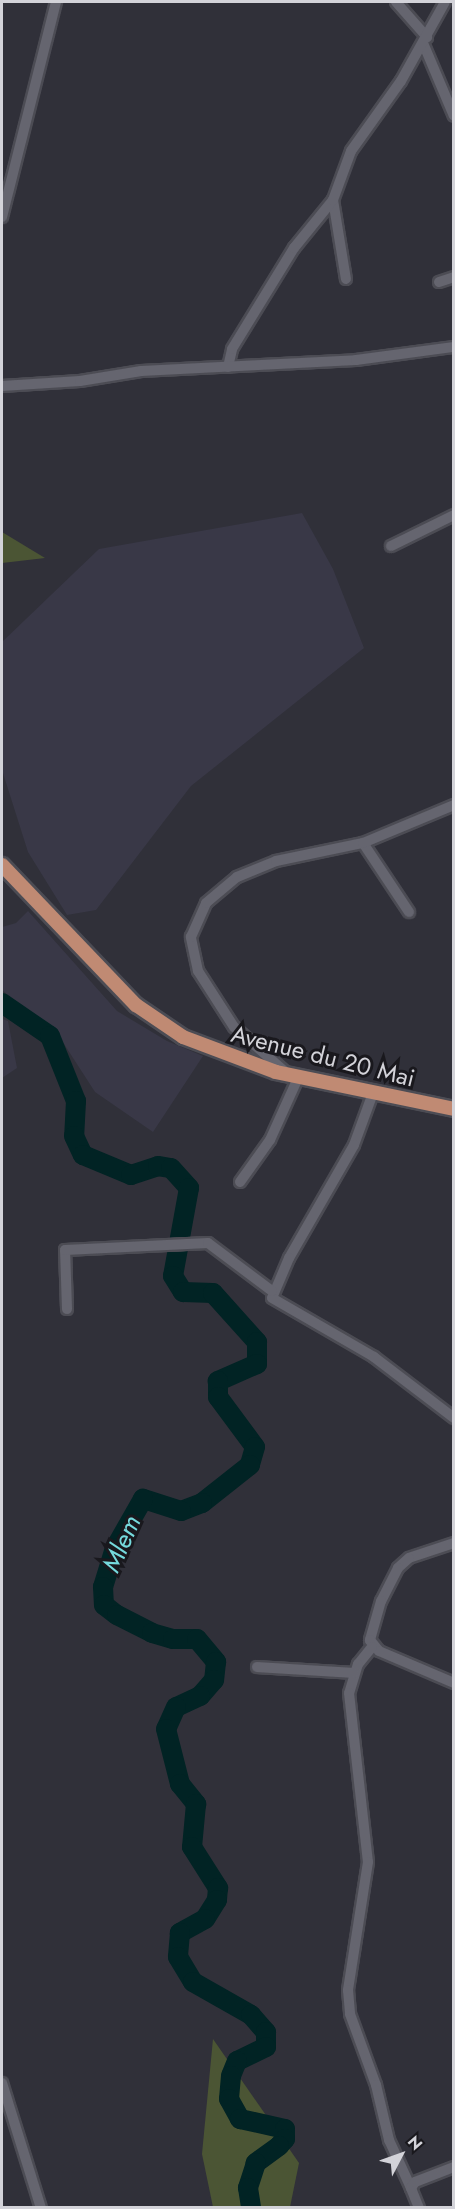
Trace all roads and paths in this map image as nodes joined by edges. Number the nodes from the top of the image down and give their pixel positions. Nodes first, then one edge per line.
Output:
1 (56, 2) edge
2 (396, 2) edge
3 (445, 2) edge
4 (425, 40) junction
5 (453, 116) edge
6 (333, 200) junction
7 (2, 217) edge
8 (453, 278) edge
9 (346, 279) dead end
10 (439, 282) dead end
11 (453, 347) edge
12 (228, 367) junction
13 (2, 386) edge
14 (453, 515) edge
15 (391, 546) dead end
16 (453, 805) edge
17 (363, 843) junction
18 (2, 865) edge
19 (410, 912) dead end
20 (294, 1077) junction
21 (373, 1093) junction
22 (453, 1109) edge
23 (240, 1182) dead end
24 (272, 1291) junction
25 (67, 1309) dead end
26 (453, 1418) edge
27 (453, 1543) edge
28 (372, 1647) junction
29 (257, 1667) dead end
30 (354, 1673) junction
31 (453, 1683) edge
32 (2, 2083) edge
33 (453, 2167) edge
34 (411, 2188) junction
35 (41, 2208) edge
36 (418, 2208) edge

1 - 7 street
2 - 4 street
3 - 4 street
4 - 5 street
4 - 6 street
6 - 9 street
6 - 12 street
8 - 10 street
11 - 12 street
12 - 13 street
14 - 15 street
16 - 17 street
17 - 19 street
17 - 20 street
18 - 20 main road, Avenue du 20 Mai
20 - 21 main road, Avenue du 20 Mai
20 - 23 street
21 - 22 main road, Avenue du 20 Mai
21 - 24 street
24 - 25 street
24 - 26 street
27 - 28 street
28 - 30 street
28 - 31 street
29 - 30 street
30 - 34 street
32 - 35 street
33 - 34 street
34 - 36 street

